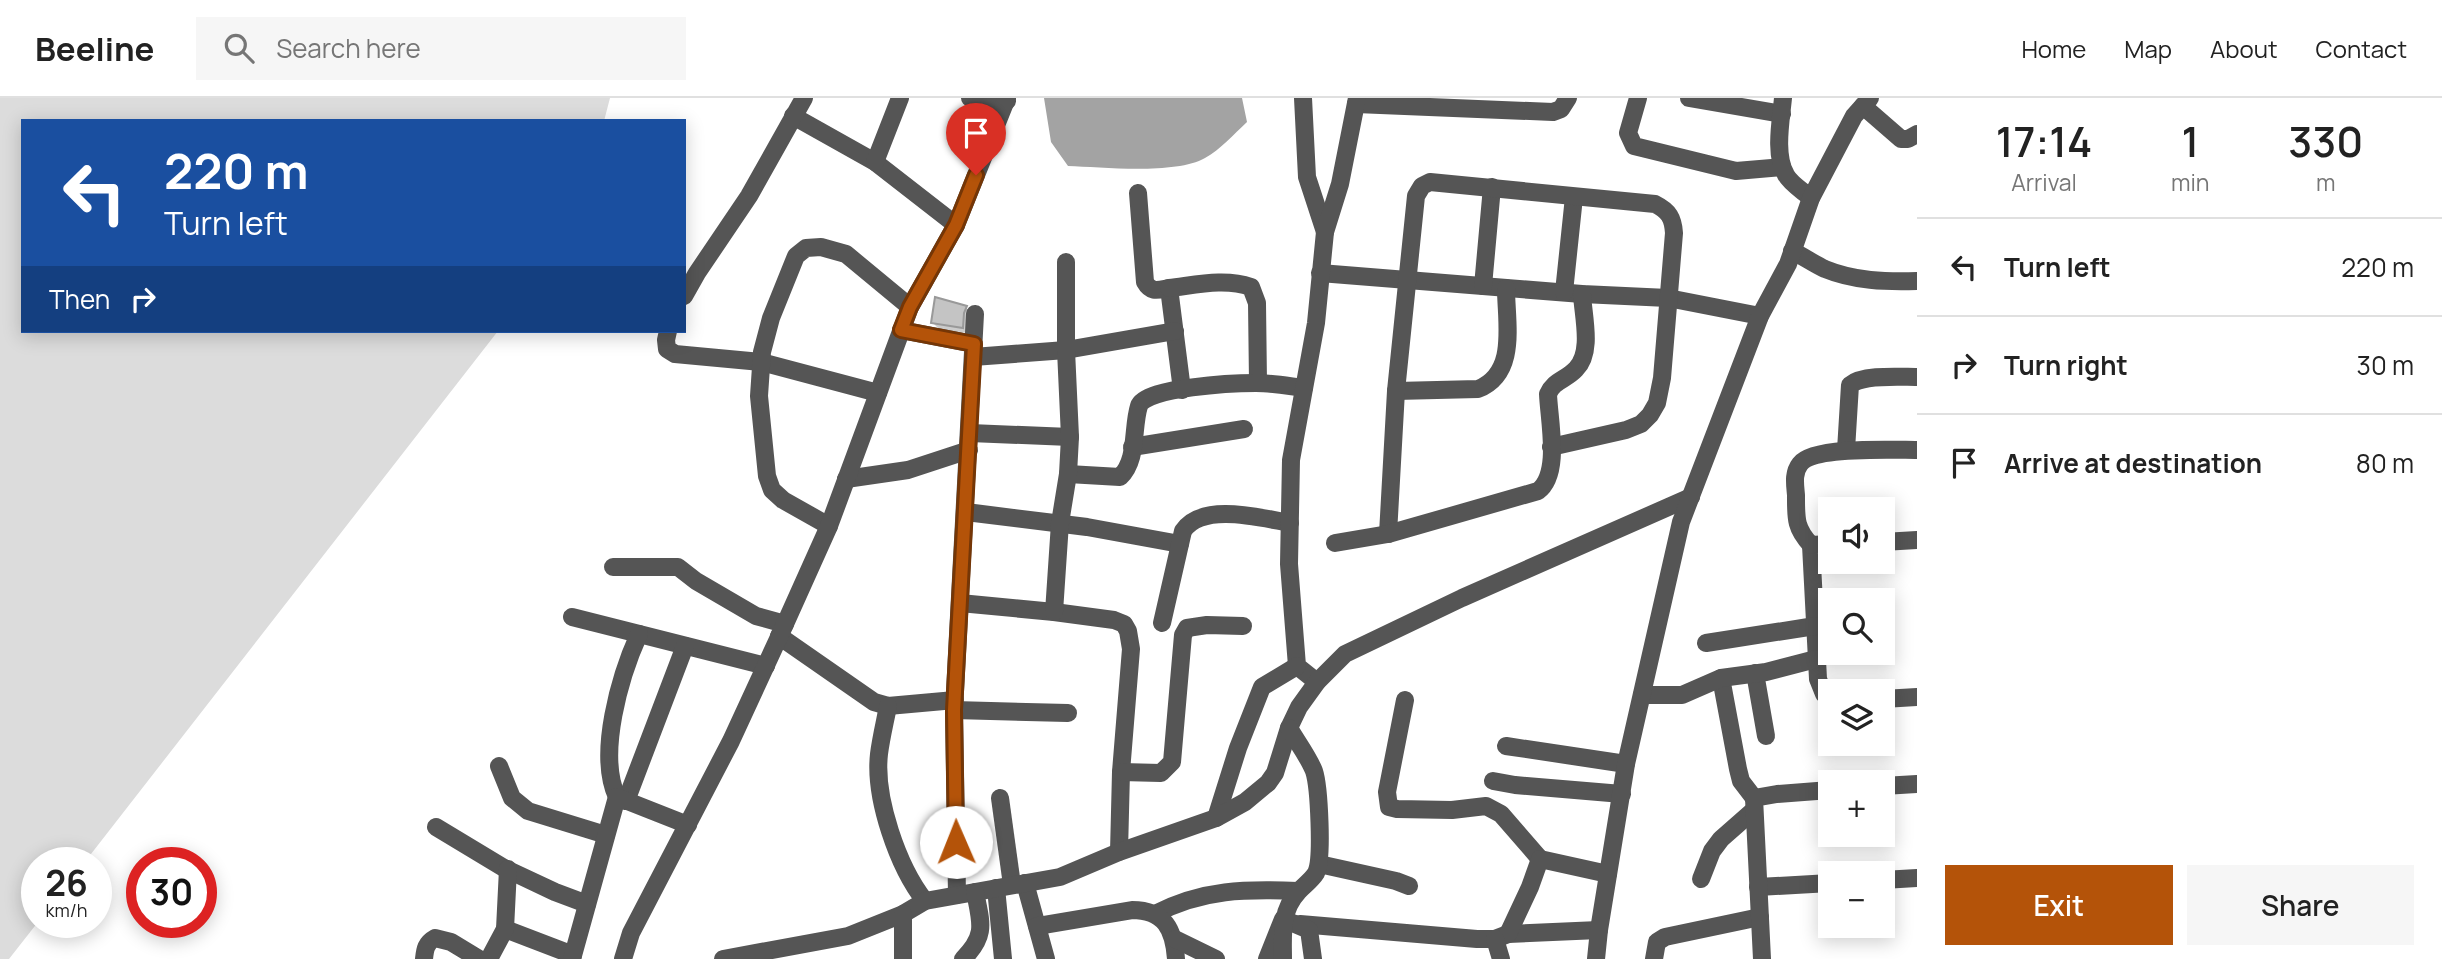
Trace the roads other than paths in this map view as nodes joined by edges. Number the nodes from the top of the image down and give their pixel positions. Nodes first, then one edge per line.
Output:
1 (804, 98) edge
2 (900, 98) edge
3 (970, 98) edge
4 (1303, 98) edge
5 (1568, 98) edge
6 (1637, 98) edge
7 (1689, 98) edge
8 (1007, 99) edge
9 (1356, 101) edge
10 (1481, 102) edge
11 (1867, 102) edge
12 (1782, 106) edge
13 (793, 116) junction
14 (1917, 134) edge
15 (875, 162) junction
16 (1782, 167) junction
17 (1492, 187) junction
18 (1138, 192) dead end
19 (1574, 197) junction
20 (1811, 198) junction
21 (956, 225) junction
22 (1325, 232) junction
23 (1791, 251) junction
24 (1066, 262) dead end
25 (1320, 273) junction
26 (1408, 281) junction
27 (1917, 281) edge
28 (1483, 286) junction
29 (1169, 288) junction
30 (1506, 288) junction
31 (686, 292) edge
32 (1573, 293) junction
33 (1668, 298) junction
34 (910, 307) junction
35 (975, 314) dead end
36 (1760, 316) junction
37 (901, 330) junction
38 (1174, 331) junction
39 (668, 333) edge
40 (973, 350) junction
41 (1066, 350) junction
42 (761, 362) junction
43 (1917, 377) edge
44 (1258, 383) junction
45 (1304, 388) junction
46 (1182, 390) junction
47 (1395, 391) junction
48 (878, 393) junction
49 (1244, 429) dead end
50 (1070, 437) junction
51 (969, 441) junction
52 (1132, 447) junction
53 (1551, 447) junction
54 (1846, 450) junction
55 (1917, 450) edge
56 (1069, 474) junction
57 (846, 479) junction
58 (1691, 497) junction
59 (966, 512) junction
60 (1060, 523) junction
61 (1290, 523) junction
62 (829, 526) junction
63 (1388, 534) junction
64 (1917, 540) edge
65 (1895, 541) edge
66 (1335, 543) dead end
67 (1180, 544) junction
68 (1811, 545) junction
69 (1818, 545) edge
70 (613, 567) dead end
71 (960, 603) junction
72 (1054, 612) junction
73 (572, 617) dead end
74 (1163, 622) dead end
75 (1243, 626) dead end
76 (1815, 626) junction
77 (782, 630) junction
78 (639, 634) junction
79 (1706, 643) dead end
80 (685, 646) junction
81 (1816, 659) junction
82 (766, 666) junction
83 (1297, 666) junction
84 (1755, 673) junction
85 (1721, 678) junction
86 (1818, 680) edge
87 (1317, 682) junction
88 (1642, 695) junction
89 (1917, 697) edge
90 (1895, 698) edge
91 (1405, 700) dead end
92 (955, 705) junction
93 (888, 706) junction
94 (1069, 713) dead end
95 (1289, 728) junction
96 (1766, 736) dead end
97 (1506, 746) dead end
98 (1626, 764) junction
99 (499, 766) dead end
100 (1121, 772) junction
101 (1493, 781) dead end
102 (1917, 784) edge
103 (1895, 785) edge
104 (1818, 791) edge
105 (1622, 794) junction
106 (1000, 798) dead end
107 (621, 799) junction
108 (1754, 804) junction
109 (1216, 818) junction
110 (688, 825) junction
111 (436, 827) dead end
112 (607, 835) junction
113 (1119, 852) junction
114 (1539, 859) junction
115 (1319, 864) junction
116 (508, 869) junction
117 (1608, 874) junction
118 (1917, 878) edge
119 (1895, 879) edge
120 (1701, 880) dead end
121 (1818, 884) edge
122 (1011, 886) junction
123 (1409, 886) dead end
124 (1758, 887) junction
125 (1298, 891) junction
126 (966, 894) junction
127 (925, 901) junction
128 (587, 904) junction
129 (903, 914) junction
130 (1155, 914) junction
131 (1760, 917) junction
132 (1292, 922) junction
133 (1037, 926) junction
134 (505, 929) junction
135 (1599, 930) junction
136 (1501, 936) junction
137 (1175, 939) junction
138 (572, 957) edge
139 (424, 959) edge
140 (479, 959) edge
141 (489, 959) edge
142 (623, 959) edge
143 (723, 959) edge
144 (903, 959) edge
145 (963, 959) edge
146 (1003, 959) edge
147 (1046, 959) edge
148 (1176, 959) edge
149 (1216, 959) edge
150 (1267, 959) edge
151 (1283, 959) edge
152 (1313, 959) edge
153 (1501, 959) edge
154 (1597, 959) edge
155 (1654, 959) edge
156 (1762, 959) edge

1 - 13 street
2 - 15 street
3 - 8 street
4 - 22 street
5 - 10 street
6 - 16 street
7 - 12 street
8 - 21 street
9 - 10 street
9 - 22 street
11 - 14 street
11 - 20 street
12 - 16 street
13 - 15 street
13 - 31 street
15 - 21 street
16 - 20 street
17 - 19 street
17 - 26 street
17 - 28 street
18 - 29 street
19 - 32 street
19 - 33 street
20 - 23 street
21 - 34 street
22 - 25 street
23 - 27 street
23 - 36 street
24 - 41 street
25 - 26 street
25 - 45 street
26 - 28 street
26 - 47 street
28 - 30 street
29 - 38 street
29 - 44 street
30 - 32 street
30 - 47 street
32 - 33 street
32 - 53 street
33 - 36 street
33 - 53 street
34 - 37 street
34 - 42 street
35 - 40 street
36 - 58 street
37 - 40 street
37 - 48 street
38 - 41 street
38 - 46 street
39 - 42 street
40 - 41 street
40 - 51 street
41 - 50 street
42 - 48 street
42 - 62 street
43 - 54 street
44 - 45 street
44 - 46 street
45 - 61 street
46 - 52 street
47 - 63 street
48 - 57 street
49 - 52 street
50 - 51 street
50 - 56 street
51 - 57 street
51 - 59 street
52 - 56 street
53 - 63 street
54 - 55 street
54 - 68 street
56 - 60 street
57 - 62 street
58 - 87 street
58 - 88 street
59 - 60 street
59 - 71 street
60 - 67 street
60 - 72 street
61 - 67 street
61 - 83 street
62 - 77 street
63 - 66 street
64 - 65 street
67 - 74 street
68 - 69 street
68 - 76 street
70 - 77 street
71 - 72 street
71 - 92 street
72 - 100 street
73 - 78 street
75 - 100 street
76 - 79 street
76 - 81 street
77 - 82 street
77 - 93 street
78 - 80 street
78 - 107 street
80 - 82 street
80 - 107 street
81 - 84 street
81 - 86 street
82 - 110 street
83 - 87 street
83 - 109 street
84 - 85 street
84 - 96 street
85 - 88 street
85 - 108 street
87 - 95 street
88 - 98 street
89 - 90 street
91 - 114 street
92 - 93 street
92 - 94 street
92 - 126 street
93 - 127 street
95 - 109 street
95 - 115 street
97 - 98 street
98 - 105 street
99 - 112 street
100 - 113 street
101 - 105 street
102 - 103 street
104 - 108 street
105 - 117 street
106 - 122 street
107 - 110 street
107 - 112 street
108 - 120 street
108 - 124 street
109 - 113 street
110 - 142 street
111 - 116 street
112 - 128 street
113 - 122 street
114 - 117 street
114 - 136 street
115 - 123 street
115 - 125 street
116 - 128 street
116 - 134 street
117 - 135 street
118 - 119 street
121 - 124 street
122 - 126 street
122 - 133 street
122 - 146 street
124 - 131 street
125 - 130 street
125 - 132 street
126 - 127 street
126 - 145 street
127 - 129 street
128 - 138 street
129 - 143 street
129 - 144 street
130 - 133 street
130 - 137 street
131 - 155 street
131 - 156 street
132 - 136 street
132 - 150 street
132 - 151 street
132 - 152 street
133 - 147 street
134 - 138 street
134 - 141 street
135 - 136 street
135 - 154 street
136 - 153 street
137 - 148 street
137 - 149 street
139 - 140 street

